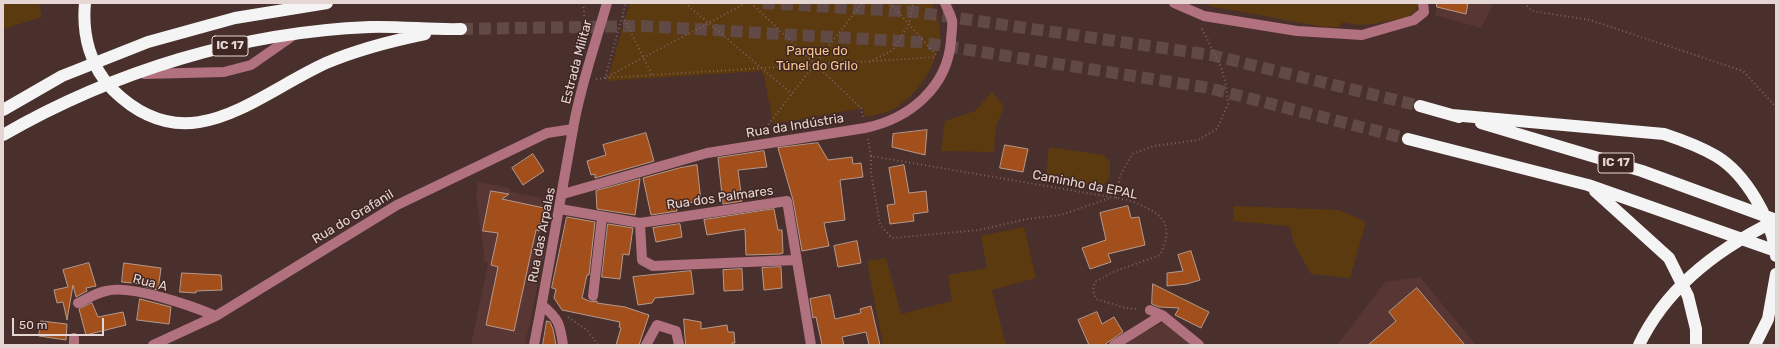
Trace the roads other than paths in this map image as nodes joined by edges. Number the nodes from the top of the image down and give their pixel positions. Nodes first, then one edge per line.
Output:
1 (86, 3) edge
2 (327, 3) edge
3 (607, 3) edge
4 (945, 3) edge
5 (1174, 3) edge
6 (1423, 3) edge
7 (446, 30) junction
8 (461, 30) tunnel mouth
9 (294, 35) junction
10 (130, 75) junction
11 (1420, 106) tunnel mouth
12 (3, 110) edge
13 (1452, 115) junction
14 (573, 129) junction
15 (3, 136) edge
16 (1408, 139) tunnel mouth
17 (1588, 185) junction
18 (563, 194) junction
19 (560, 209) junction
20 (602, 216) junction
21 (1776, 220) edge
22 (640, 223) junction
23 (1776, 251) edge
24 (1776, 256) edge
25 (796, 260) junction
26 (1776, 274) edge
27 (593, 296) dead end
28 (78, 303) dead end
29 (542, 305) junction
30 (1150, 310) road end
31 (1162, 315) junction
32 (216, 316) junction
33 (153, 345) edge
34 (534, 345) edge
35 (563, 345) edge
36 (646, 345) edge
37 (679, 345) edge
38 (811, 345) edge
39 (1114, 345) edge
40 (1199, 345) edge
41 (1639, 345) edge
42 (1696, 345) edge
43 (1755, 345) edge

1 - 7 highway
2 - 12 highway, IC 17
3 - 14 street, Estrada Militar
4 - 18 street, Rua da Indústria
5 - 6 street
7 - 8 highway, IC 17
7 - 9 highway, IC 17
9 - 10 highway, IC 17
9 - 10 street
10 - 15 highway, IC 17
11 - 13 highway, IC 17
13 - 21 highway, IC 17
13 - 24 highway
14 - 18 street, Rua das Arpalas
14 - 32 street, Rua do Grafanil
16 - 17 highway, IC 17
17 - 23 highway, IC 17
17 - 42 highway
18 - 19 street, Rua das Arpalas
19 - 20 street, Rua dos Palmares
19 - 29 street, Rua das Arpalas
20 - 22 street, Rua dos Palmares
20 - 27 street
21 - 41 highway
22 - 25 street
22 - 25 street, Rua dos Palmares
25 - 38 street, Rua dos Palmares
26 - 43 highway
28 - 32 street, Rua A
29 - 34 street, Rua das Arpalas
29 - 35 street
30 - 31 street
31 - 39 street
31 - 40 street
32 - 33 street, Rua do Grafanil
36 - 37 street

